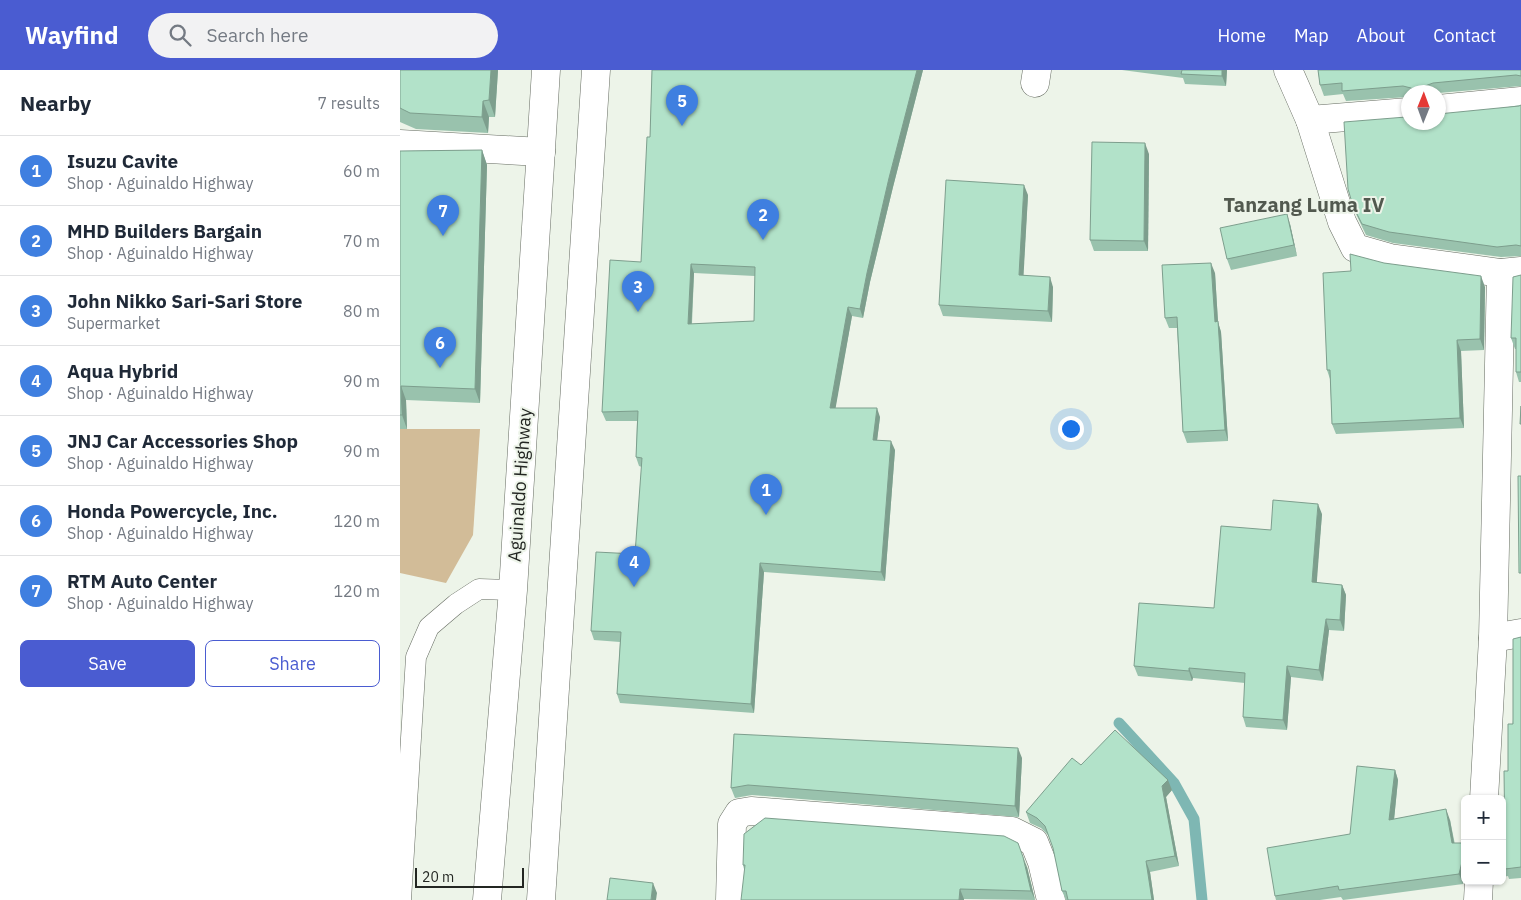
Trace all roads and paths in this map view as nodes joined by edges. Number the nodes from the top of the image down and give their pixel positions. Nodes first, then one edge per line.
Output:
1 (546, 70) edge
2 (596, 70) edge
3 (1288, 70) edge
4 (1521, 101) edge
5 (1446, 108) edge
6 (1401, 113) edge
7 (1310, 120) junction
8 (400, 144) edge
9 (541, 152) junction
10 (1511, 272) edge
11 (513, 590) junction
12 (1521, 633) edge
13 (1493, 638) junction
14 (1484, 795) edge
15 (1479, 885) edge
16 (401, 900) edge
17 (487, 900) edge
18 (542, 900) edge
19 (730, 900) edge
20 (1050, 900) edge
21 (1478, 900) edge

1 - 9 main road, Aguinaldo Highway
2 - 18 main road
3 - 7 main road
4 - 5 main road
6 - 7 main road
7 - 10 main road
8 - 9 main road
9 - 11 main road, Aguinaldo Highway
10 - 13 main road
11 - 16 lane
11 - 17 main road, Aguinaldo Highway
12 - 13 main road
13 - 14 main road
15 - 21 main road
19 - 20 main road

